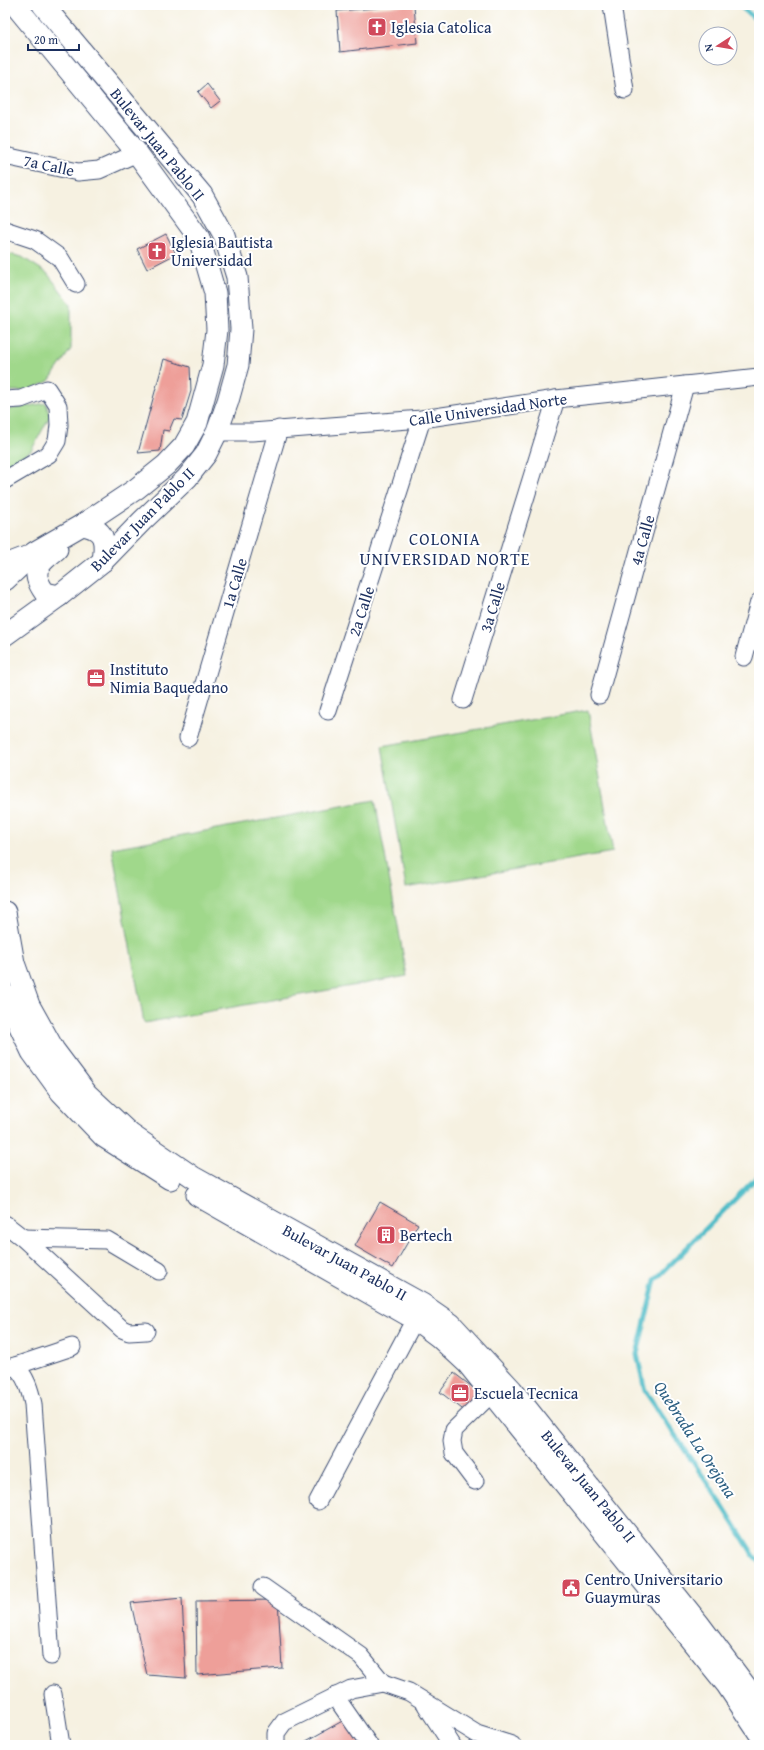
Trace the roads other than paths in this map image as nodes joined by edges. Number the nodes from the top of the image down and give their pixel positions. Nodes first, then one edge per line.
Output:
1 (15, 5) edge
2 (43, 5) edge
3 (612, 5) edge
4 (625, 90) dead end
5 (137, 153) junction
6 (5, 156) edge
7 (5, 230) edge
8 (76, 284) dead end
9 (759, 377) edge
10 (685, 385) junction
11 (556, 399) junction
12 (5, 400) edge
13 (422, 419) junction
14 (280, 429) junction
15 (217, 432) junction
16 (5, 480) edge
17 (73, 530) junction
18 (35, 552) junction
19 (102, 561) junction
20 (5, 563) edge
21 (5, 580) edge
22 (59, 596) junction
23 (759, 602) edge
24 (5, 636) edge
25 (744, 657) dead end
26 (599, 695) dead end
27 (463, 700) dead end
28 (328, 711) dead end
29 (188, 738) dead end
30 (5, 912) edge
31 (5, 994) edge
32 (5, 1224) edge
33 (23, 1238) junction
34 (159, 1271) dead end
35 (415, 1319) junction
36 (146, 1330) dead end
37 (72, 1347) dead end
38 (10, 1367) edge
39 (492, 1393) junction
40 (475, 1481) dead end
41 (318, 1501) dead end
42 (262, 1587) dead end
43 (694, 1630) junction
44 (51, 1656) dead end
45 (383, 1683) junction
46 (53, 1694) dead end
47 (335, 1696) junction
48 (424, 1702) junction
49 (759, 1704) edge
50 (759, 1719) edge
51 (759, 1733) edge
52 (276, 1739) edge
53 (61, 1745) edge
54 (369, 1745) edge
55 (452, 1745) edge
56 (512, 1745) edge
57 (756, 1745) edge

1 - 5 main road, Bulevar Juan Pablo II
2 - 15 main road, Bulevar Juan Pablo II
3 - 4 street
5 - 6 street, 7a Calle
5 - 17 main road, Bulevar Juan Pablo II
7 - 8 street
9 - 10 street, Calle Universidad Norte
10 - 11 street, Calle Universidad Norte
10 - 26 street, 4a Calle
11 - 13 street, Calle Universidad Norte
11 - 27 street, 3a Calle
12 - 16 street
13 - 14 street, Calle Universidad Norte
13 - 28 street, 2a Calle
14 - 15 street, Calle Universidad Norte
14 - 29 street, 1a Calle
15 - 19 main road, Bulevar Juan Pablo II
17 - 18 main road, Bulevar Juan Pablo II
17 - 19 main road
17 - 22 main road
18 - 20 street
18 - 21 main road, Bulevar Juan Pablo II
19 - 22 main road, Bulevar Juan Pablo II
22 - 24 main road, Bulevar Juan Pablo II
23 - 25 street
30 - 43 main road, Bulevar Juan Pablo II
31 - 35 main road, Bulevar Juan Pablo II
32 - 33 street
33 - 34 street
33 - 36 street
35 - 39 main road, Bulevar Juan Pablo II
35 - 41 street
37 - 38 street
38 - 44 street
39 - 40 street
39 - 43 main road, Bulevar Juan Pablo II
42 - 45 street
43 - 49 main road, Bulevar Juan Pablo II
43 - 50 main road, Bulevar Juan Pablo II
43 - 51 main road, Bulevar Juan Pablo II
43 - 57 main road, Bulevar Juan Pablo II
45 - 47 street
45 - 48 street
46 - 53 street
47 - 52 street
47 - 54 street
48 - 55 street
48 - 56 street

